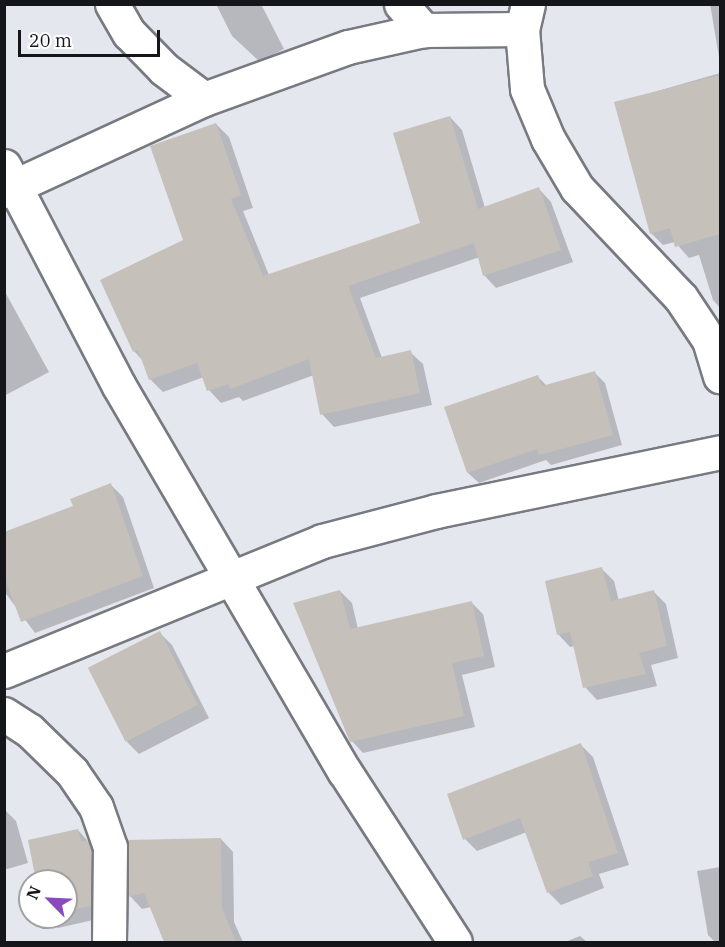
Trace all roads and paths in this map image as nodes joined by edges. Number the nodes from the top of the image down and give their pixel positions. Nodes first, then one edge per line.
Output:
1 (112, 4) edge
2 (401, 4) edge
3 (525, 17) edge
4 (424, 30) junction
5 (204, 99) junction
6 (8, 181) edge
7 (720, 376) edge
8 (720, 452) edge
9 (232, 578) junction
10 (4, 671) edge
11 (4, 714) edge
12 (109, 942) edge
13 (455, 942) edge

1 - 5 street
2 - 4 street
3 - 4 street
3 - 7 street
4 - 5 street
5 - 6 street
6 - 9 street
8 - 9 street
9 - 10 street
9 - 13 street
11 - 12 street

